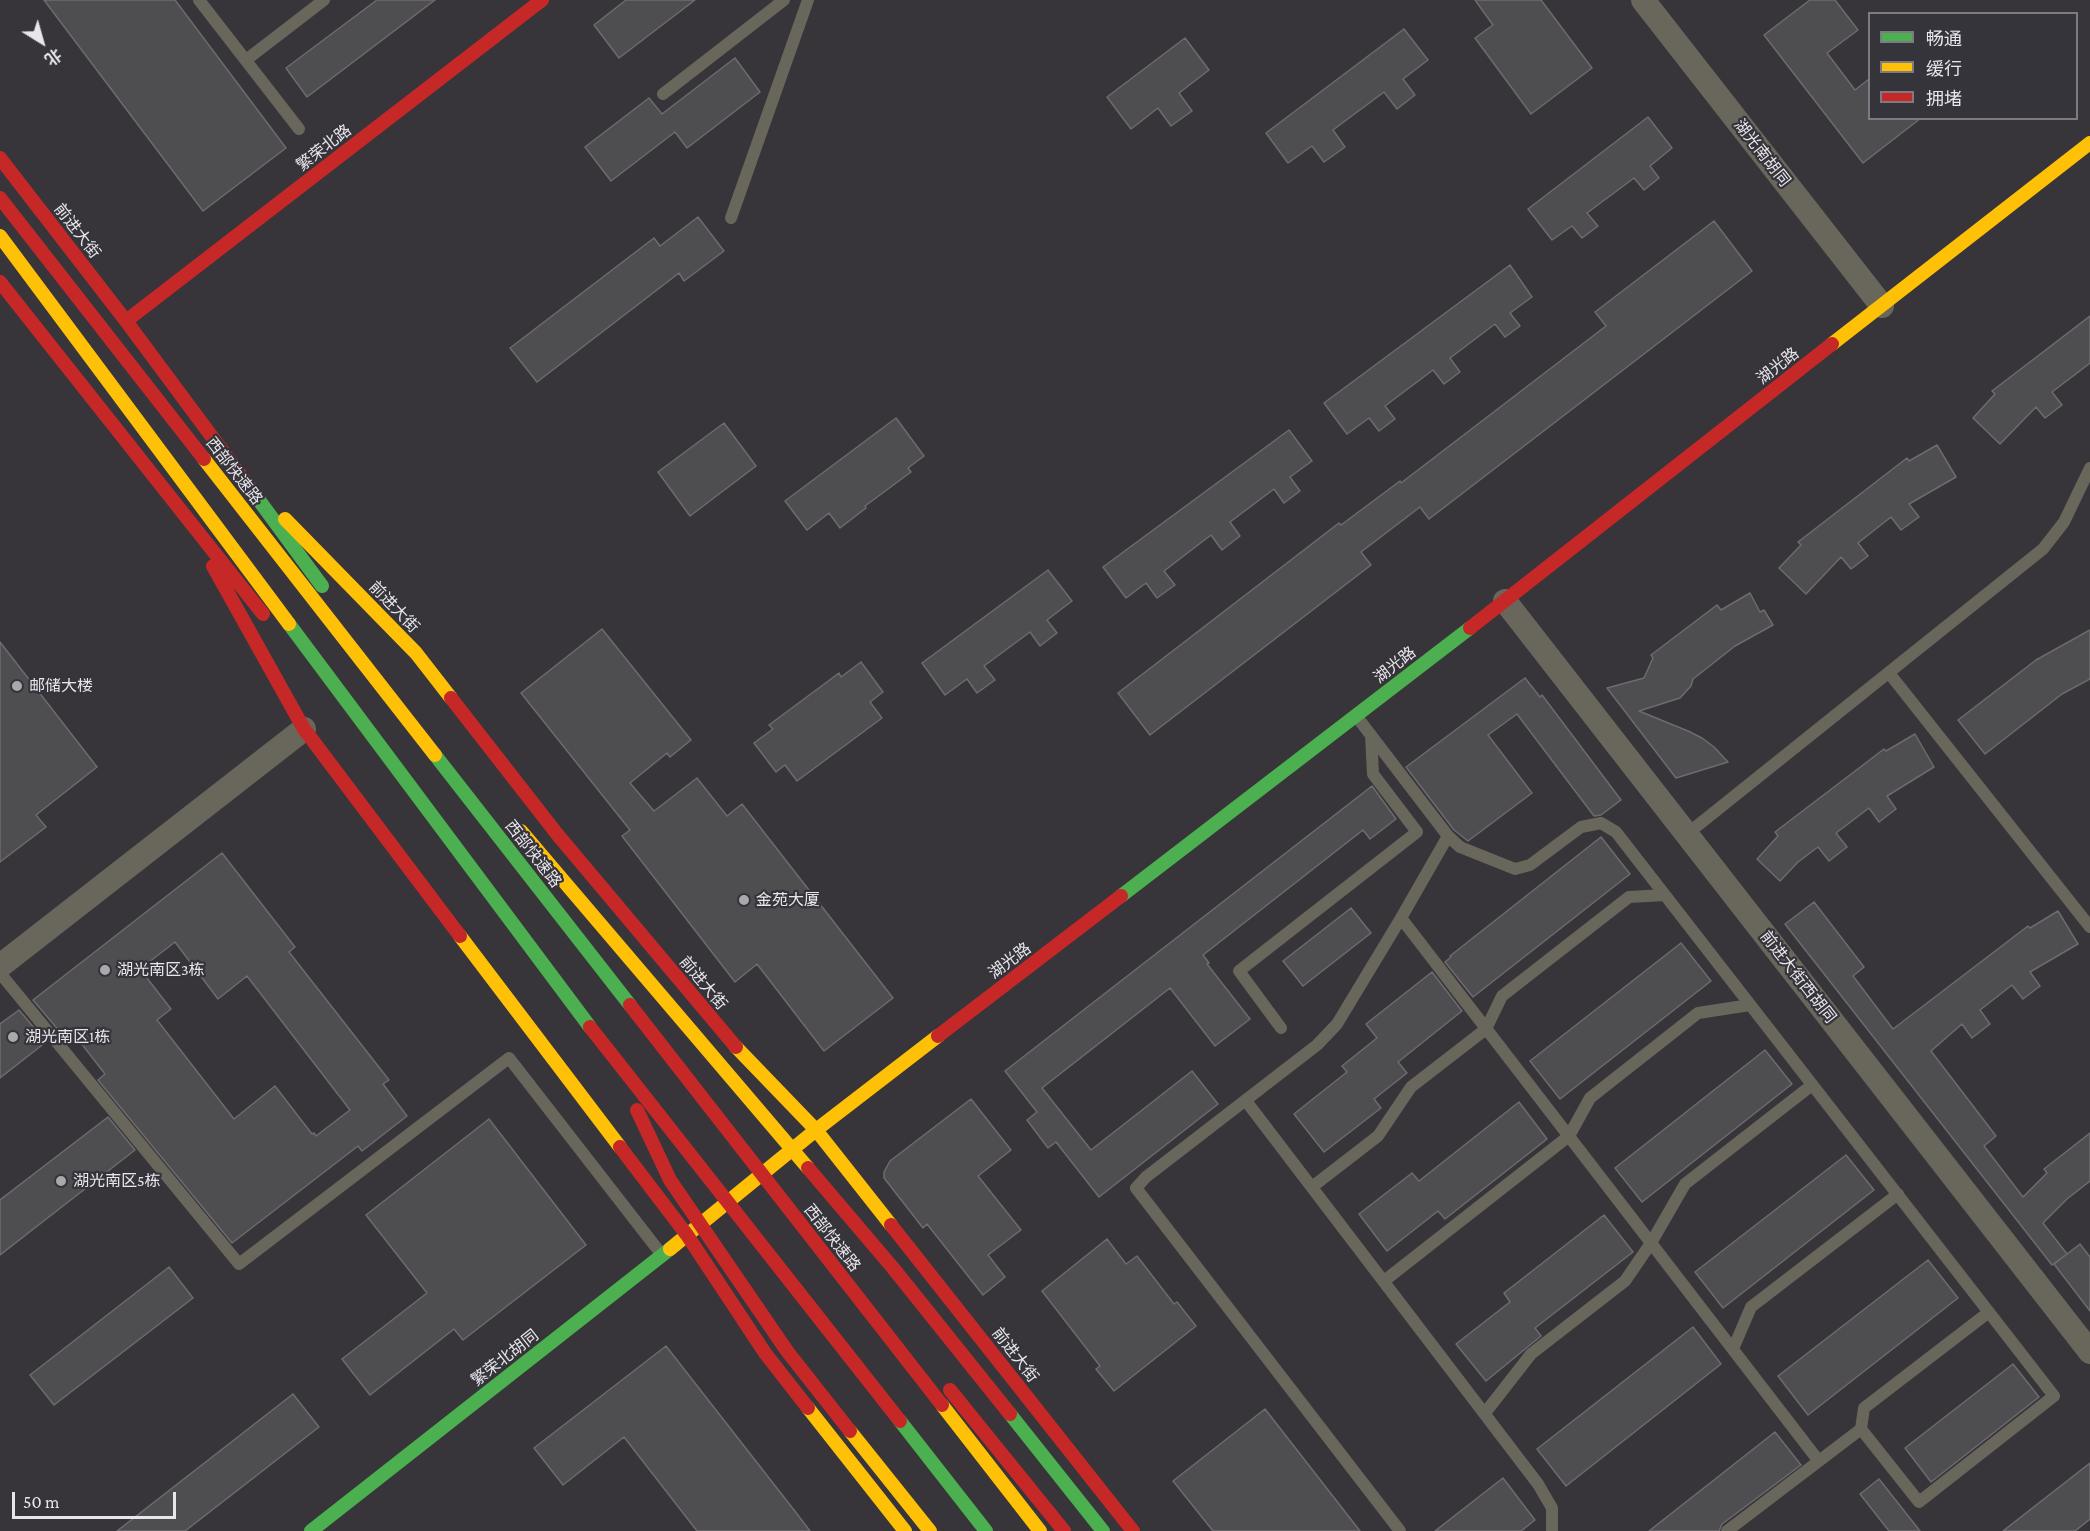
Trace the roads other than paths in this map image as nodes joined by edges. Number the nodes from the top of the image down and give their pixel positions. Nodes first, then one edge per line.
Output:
1 (200, 0) edge
2 (324, 0) edge
3 (542, 0) edge
4 (784, 0) edge
5 (808, 0) edge
6 (1643, 0) edge
7 (246, 60) junction
8 (663, 94) dead end
9 (299, 129) dead end
10 (2090, 143) edge
11 (0, 158) edge
12 (0, 198) edge
13 (731, 218) dead end
14 (0, 236) edge
15 (0, 282) edge
16 (1882, 306) junction
17 (126, 321) junction
18 (235, 467) junction
19 (2090, 468) edge
20 (182, 512) junction
21 (1505, 601) junction
22 (324, 613) junction
23 (268, 620) dead end
24 (289, 647) dead end
25 (1889, 673) junction
26 (1357, 716) junction
27 (304, 729) junction
28 (1371, 734) junction
29 (442, 742) dead end
30 (511, 820) dead end
31 (1687, 834) junction
32 (1448, 836) junction
33 (1665, 895) junction
34 (1401, 918) junction
35 (2090, 927) edge
36 (0, 966) edge
37 (0, 973) edge
38 (1750, 1005) junction
39 (1281, 1028) dead end
40 (1486, 1029) junction
41 (612, 1057) junction
42 (1812, 1085) junction
43 (1246, 1101) junction
44 (816, 1130) junction
45 (1569, 1136) junction
46 (771, 1167) junction
47 (1312, 1187) junction
48 (1898, 1194) junction
49 (718, 1210) junction
50 (687, 1235) junction
51 (1651, 1243) junction
52 (662, 1256) junction
53 (1384, 1281) junction
54 (1989, 1312) junction
55 (901, 1330) dead end
56 (1733, 1349) junction
57 (2090, 1352) edge
58 (938, 1376) dead end
59 (1485, 1413) junction
60 (1861, 1429) junction
61 (1818, 1460) junction
62 (311, 1531) edge
63 (904, 1531) edge
64 (930, 1531) edge
65 (969, 1531) edge
66 (986, 1531) edge
67 (1040, 1531) edge
68 (1064, 1531) edge
69 (1103, 1531) edge
70 (1132, 1531) edge
71 (1400, 1531) edge
72 (1552, 1531) edge
73 (1727, 1531) edge

1 - 7 lane
2 - 7 lane
3 - 17 main road, 繁荣北路
4 - 8 lane
5 - 13 lane
6 - 16 street, 湖光南胡同
7 - 9 lane
10 - 16 main road, 湖光路
11 - 17 main road, 前进大街
12 - 22 main road, 西部快速路, bridge
14 - 41 main road, bridge
15 - 20 main road
16 - 21 main road, 湖光路
17 - 18 main road, 前进大街
18 - 44 main road, 前进大街
18 - 46 main road, 前进大街
19 - 25 lane
20 - 23 main road
20 - 27 main road
21 - 26 main road, 湖光路
21 - 31 street, 前进大街西胡同
22 - 29 main road, bridge
22 - 67 main road, 西部快速路, bridge
24 - 49 main road
25 - 31 lane
25 - 35 lane
26 - 28 lane
26 - 44 main road, 湖光路
27 - 36 street
27 - 50 main road
28 - 32 lane
28 - 39 lane
30 - 69 main road, bridge
31 - 57 street, 前进大街西胡同
32 - 33 lane
32 - 34 lane
33 - 38 lane
33 - 40 lane
34 - 40 lane
34 - 43 lane
37 - 52 lane
38 - 42 lane
38 - 45 lane
40 - 45 lane
40 - 47 lane
41 - 64 main road, bridge
41 - 66 main road, bridge
42 - 48 lane
42 - 51 lane
43 - 47 lane
43 - 71 lane
44 - 46 main road, 湖光路
44 - 70 main road, 前进大街
45 - 51 lane
45 - 53 lane
46 - 49 main road, 湖光路
46 - 55 main road, 前进大街
47 - 53 lane
48 - 54 lane
48 - 56 lane
49 - 50 main road, 繁荣北胡同
49 - 65 main road
50 - 52 main road, 繁荣北胡同
50 - 63 main road
51 - 56 lane
51 - 59 lane
52 - 62 main road, 繁荣北胡同
53 - 59 lane
54 - 60 lane
54 - 60 lane
56 - 61 lane
58 - 68 main road
59 - 72 lane
60 - 61 lane
61 - 73 lane

